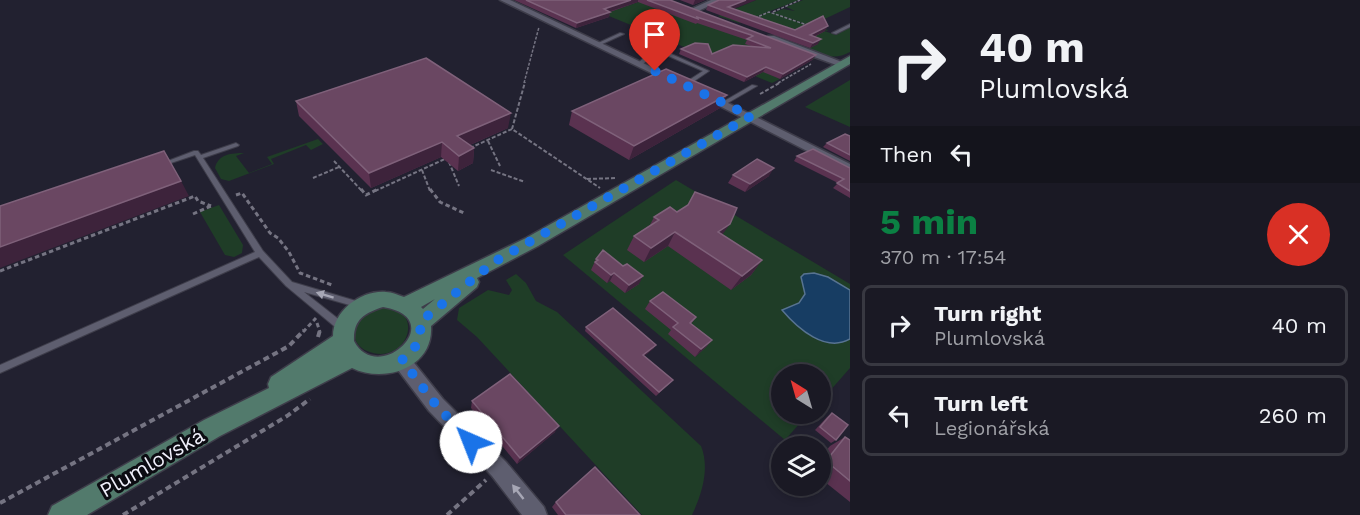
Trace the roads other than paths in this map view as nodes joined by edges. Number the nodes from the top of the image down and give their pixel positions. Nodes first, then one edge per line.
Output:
1 (525, 0) edge
2 (718, 0) edge
3 (508, 2) edge
4 (704, 14) edge
5 (850, 25) edge
6 (834, 33) road end
7 (622, 34) dead end
8 (758, 34) edge
9 (636, 40) dead end
10 (598, 44) junction
11 (657, 49) junction
12 (846, 62) edge
13 (640, 64) junction
14 (685, 85) junction
15 (754, 86) dead end
16 (724, 103) junction
17 (751, 116) junction
18 (236, 145) dead end
19 (198, 155) junction
20 (152, 168) edge
21 (850, 169) edge
22 (260, 253) junction
23 (494, 262) junction
24 (289, 284) junction
25 (406, 304) junction
26 (360, 305) junction
27 (420, 322) junction
28 (346, 342) junction
29 (402, 360) junction
30 (0, 369) edge
31 (61, 515) edge
32 (536, 515) edge

1 - 3 street
2 - 4 street
3 - 10 street
5 - 6 lane
7 - 10 lane
8 - 12 street
9 - 11 lane
10 - 13 street
11 - 13 lane
11 - 14 lane
12 - 17 main road
13 - 14 street
14 - 16 street
15 - 16 lane
16 - 17 street
17 - 21 street
17 - 23 main road
18 - 19 lane
19 - 20 lane
19 - 22 lane
22 - 24 lane
22 - 30 lane
23 - 25 main road
23 - 27 main road
26 -> 24 lane
24 - 28 lane
25 - 26 main road
25 - 27 main road
26 - 28 main road, Plumlovská
27 - 29 main road
28 - 29 main road
28 - 31 main road, Plumlovská
32 -> 29 street

